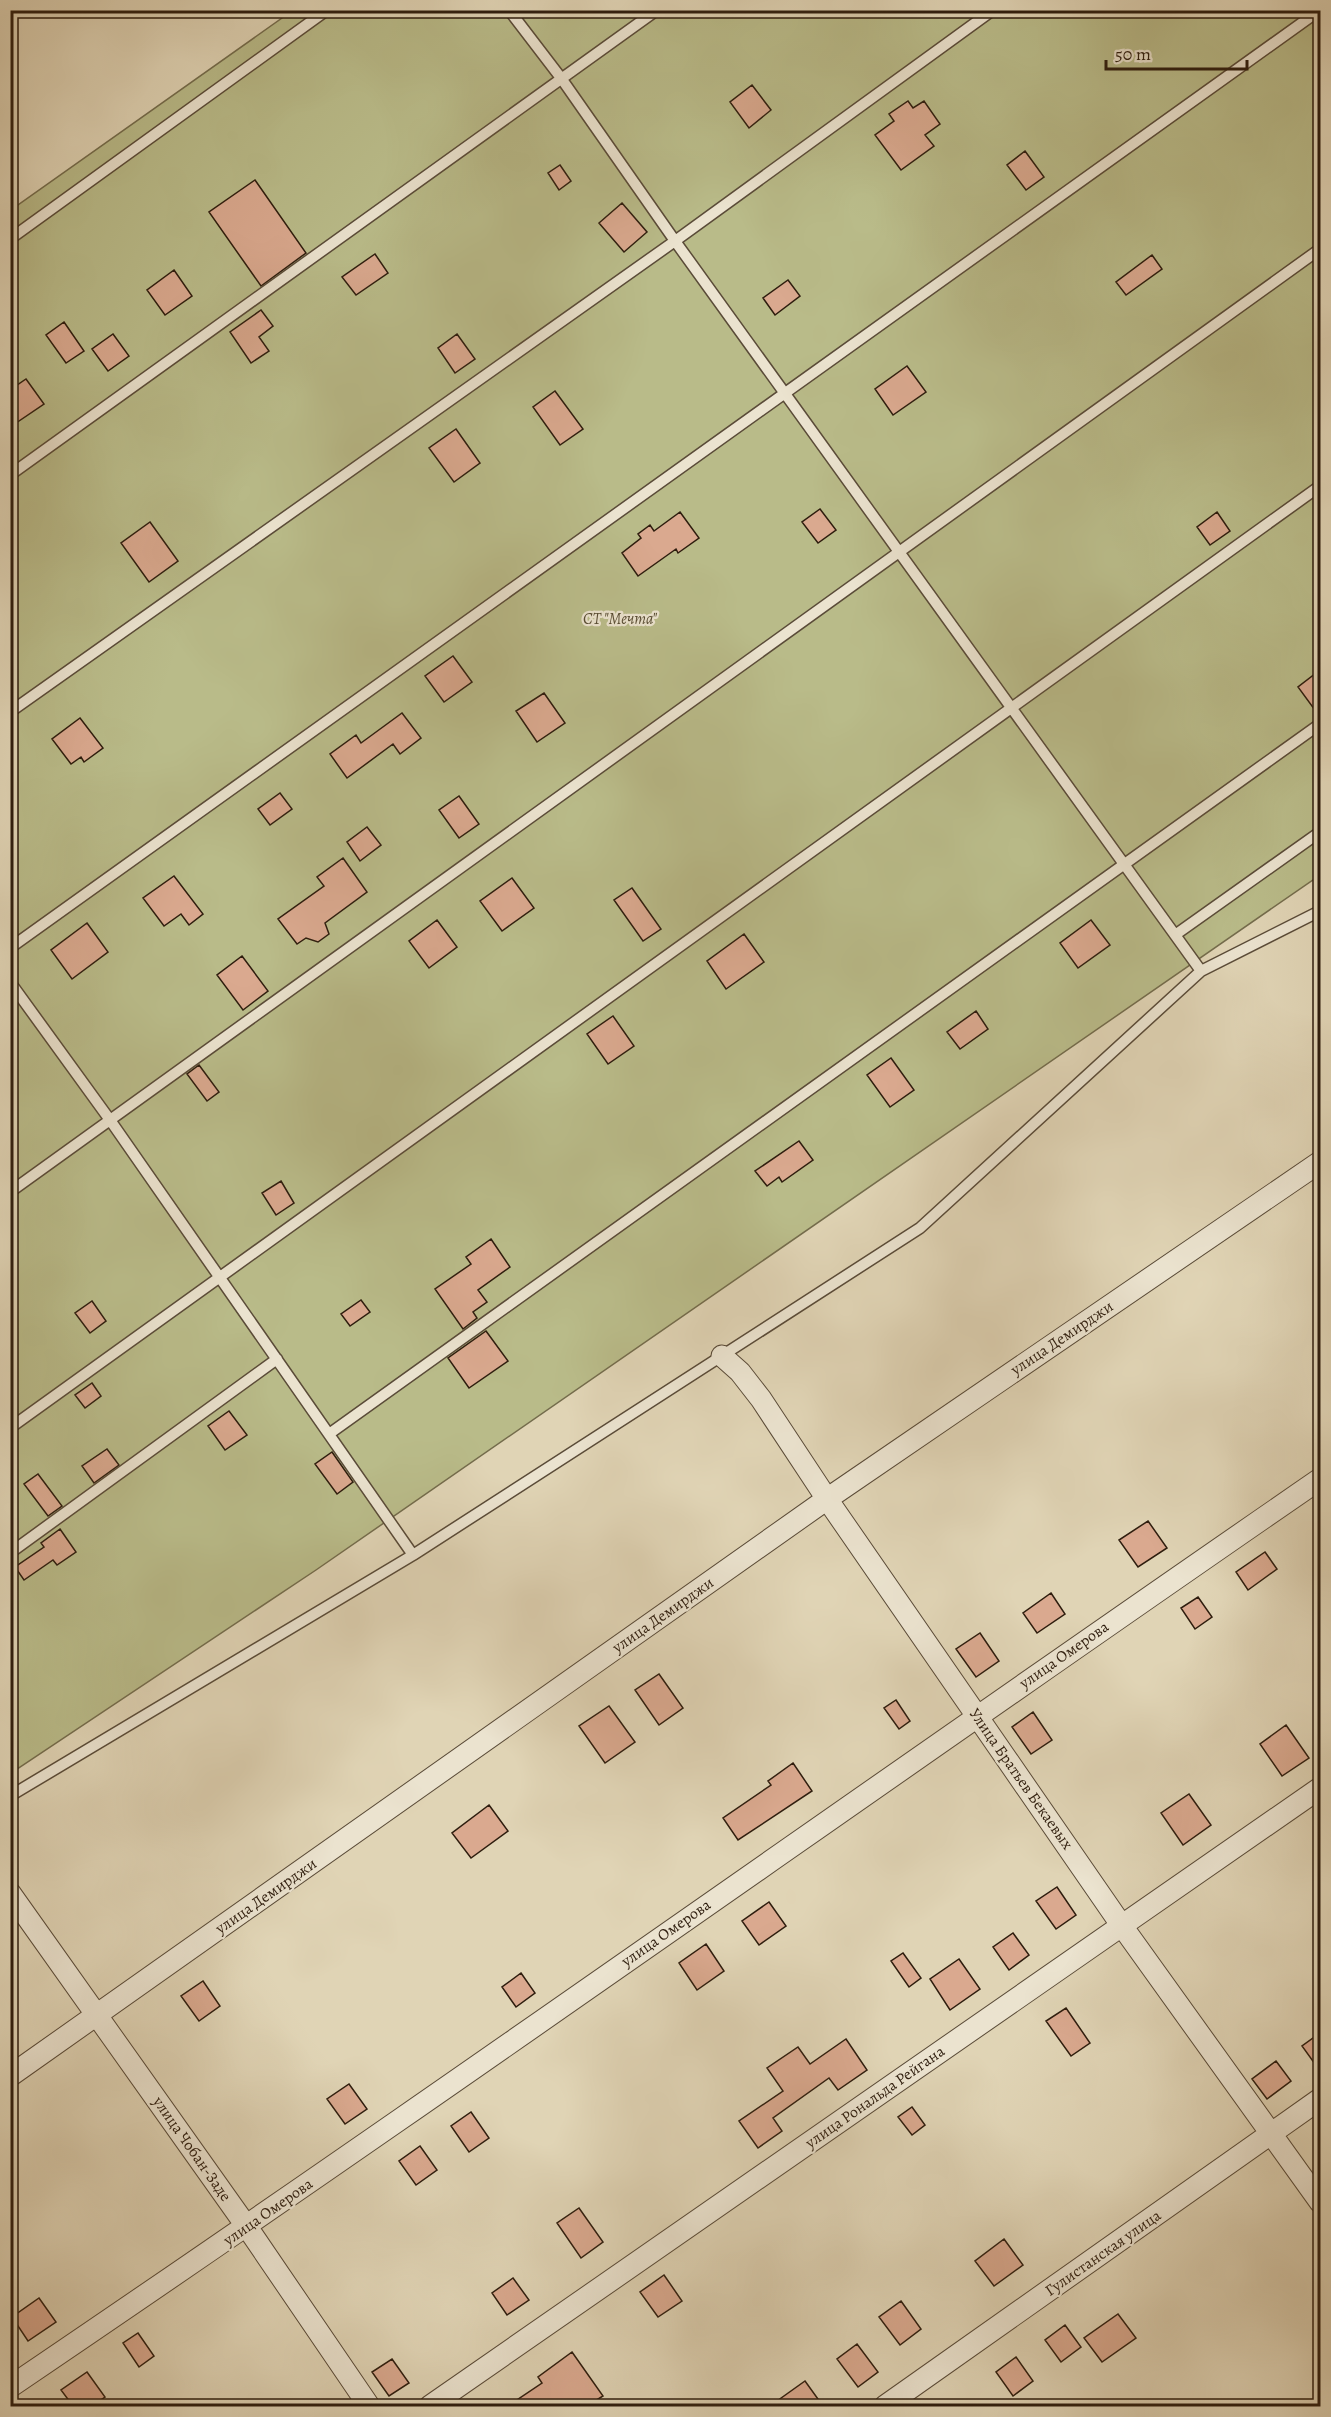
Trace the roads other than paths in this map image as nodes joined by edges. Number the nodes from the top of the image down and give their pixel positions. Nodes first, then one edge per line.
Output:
1 (327, 10) edge
2 (509, 10) edge
3 (657, 10) edge
4 (993, 10) edge
5 (1320, 10) edge
6 (561, 78) junction
7 (10, 239) edge
8 (675, 242) junction
9 (1320, 249) edge
10 (784, 393) junction
11 (10, 475) edge
12 (1320, 486) edge
13 (899, 552) junction
14 (1011, 708) junction
15 (10, 712) edge
16 (1320, 724) edge
17 (1320, 832) edge
18 (1125, 866) junction
19 (1320, 910) edge
20 (1175, 935) junction
21 (10, 948) edge
22 (1201, 971) junction
23 (10, 982) edge
24 (110, 1120) junction
25 (1320, 1162) edge
26 (10, 1192) edge
27 (220, 1278) junction
28 (722, 1356) junction
29 (277, 1359) junction
30 (10, 1428) edge
31 (329, 1434) junction
32 (1320, 1479) edge
33 (827, 1499) junction
34 (10, 1553) edge
35 (413, 1555) junction
36 (977, 1715) junction
37 (1320, 1788) edge
38 (10, 1796) edge
39 (10, 1893) edge
40 (1122, 1926) junction
41 (98, 2016) junction
42 (10, 2076) edge
43 (1320, 2099) edge
44 (1271, 2134) junction
45 (1320, 2202) edge
46 (247, 2227) junction
47 (10, 2387) edge
48 (369, 2406) edge
49 (430, 2406) edge
50 (885, 2406) edge

1 - 7 lane
2 - 6 lane
3 - 6 lane
4 - 8 lane
5 - 10 lane
6 - 8 lane
6 - 11 lane
8 - 10 lane
8 - 15 lane
9 - 13 lane
10 - 13 lane
10 - 21 lane
12 - 14 lane
13 - 14 lane
13 - 24 lane
14 - 18 lane
14 - 27 lane
16 - 18 lane
17 - 20 lane
18 - 20 lane
18 - 31 lane
19 - 22 lane
20 - 22 lane
22 - 28 lane
23 - 24 lane
24 - 26 lane
24 - 27 lane
25 - 33 street, улица Демирджи
27 - 29 lane
27 - 30 lane
28 - 33 street, Улица Братьев Бекаевых
28 - 35 lane
29 - 31 lane
29 - 34 lane
31 - 35 lane
32 - 36 street, улица Омерова
33 - 36 street, Улица Братьев Бекаевых
33 - 41 street, улица Демирджи
35 - 38 lane
36 - 40 street, Улица Братьев Бекаевых
36 - 46 street, улица Омерова
37 - 40 street, улица Рональда Рейгана
39 - 41 street, улица Чобан-Заде
40 - 44 street, Улица Братьев Бекаевых
40 - 49 street, улица Рональда Рейгана
41 - 42 street, улица Демирджи
41 - 46 street, улица Чобан-Заде
43 - 44 street, Гулистанская улица
44 - 45 street, Улица Братьев Бекаевых
44 - 50 street, Гулистанская улица
46 - 47 street, улица Омерова
46 - 48 street, улица Чобан-Заде

